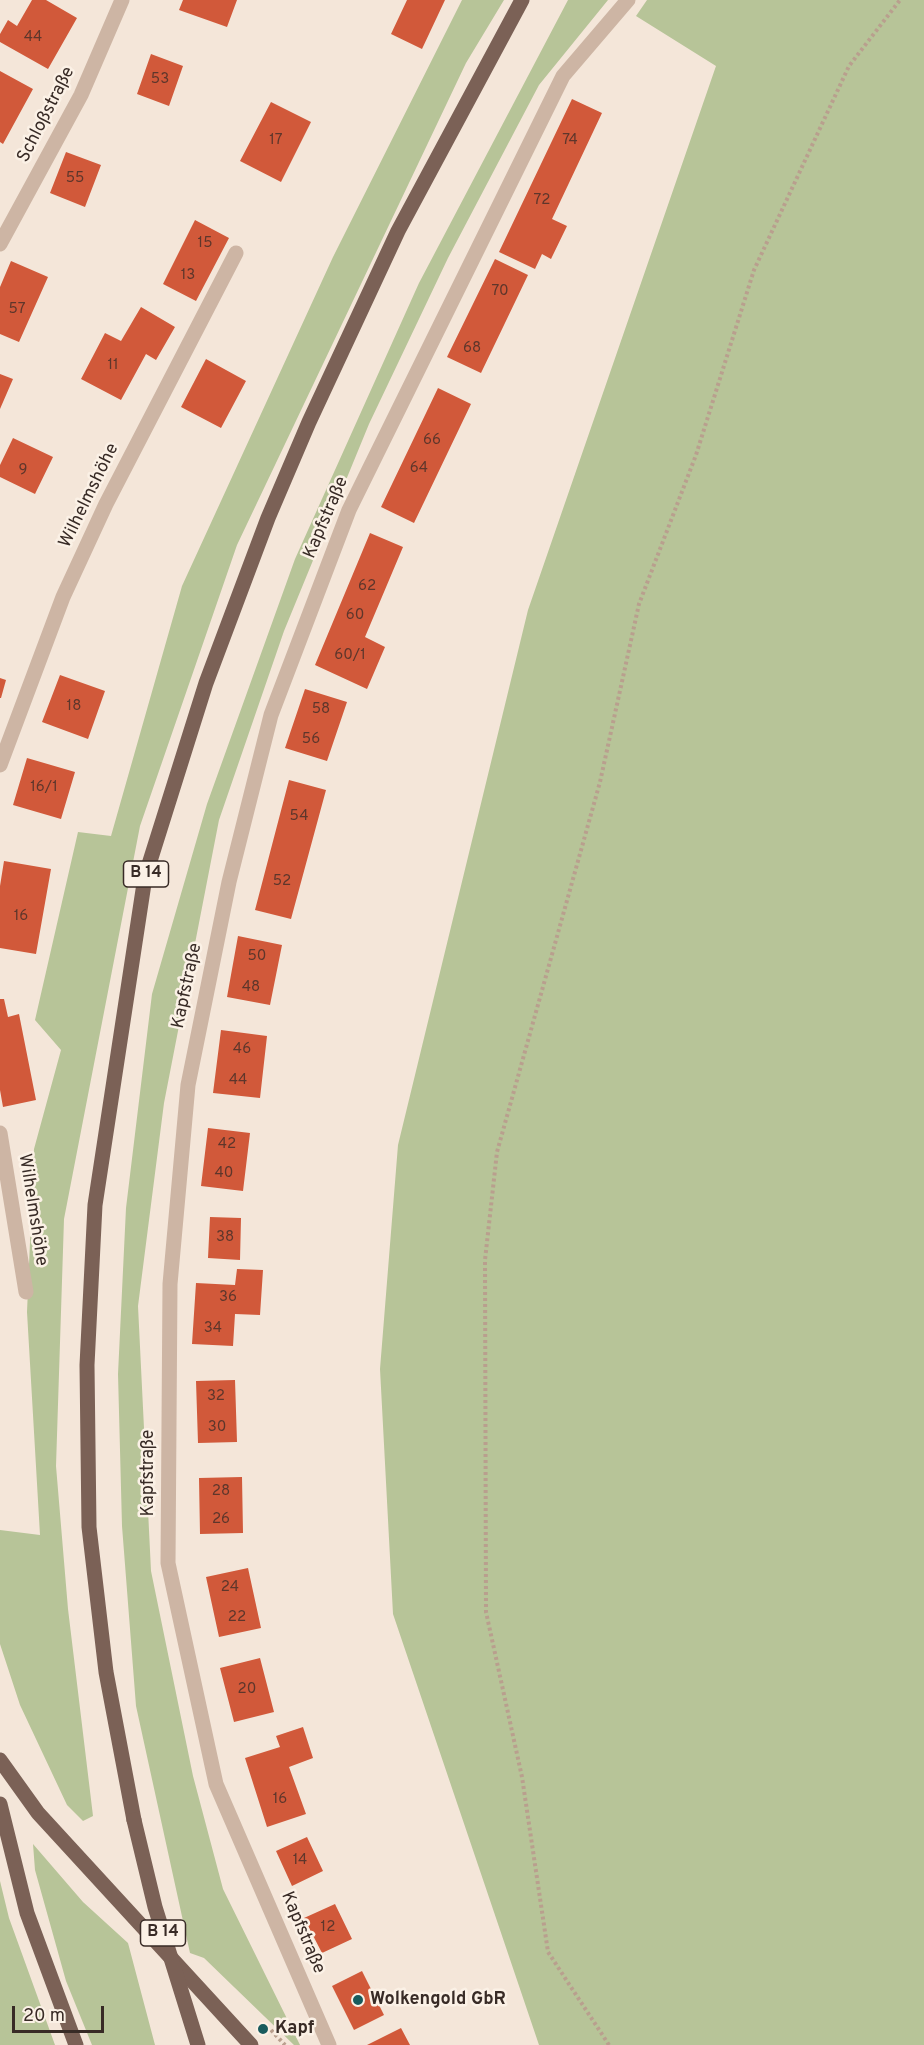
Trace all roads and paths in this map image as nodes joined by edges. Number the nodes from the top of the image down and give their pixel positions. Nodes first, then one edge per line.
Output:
1 (122, 0) edge
2 (522, 0) edge
3 (628, 0) edge
4 (900, 0) edge
5 (0, 244) edge
6 (236, 253) dead end
7 (0, 765) edge
8 (0, 1133) edge
9 (26, 1292) dead end
10 (0, 1760) edge
11 (0, 1804) edge
12 (76, 2045) edge
13 (198, 2045) edge
14 (251, 2045) edge
15 (329, 2045) edge
16 (609, 2045) edge

1 - 5 street, Schloßstraße
2 - 13 main road, B 14, bridge
3 - 15 street, Kapfstraße
4 - 16 path
6 - 7 street, Wilhelmshöhe
8 - 9 street, Wilhelmshöhe
10 - 14 main road
11 - 12 main road

